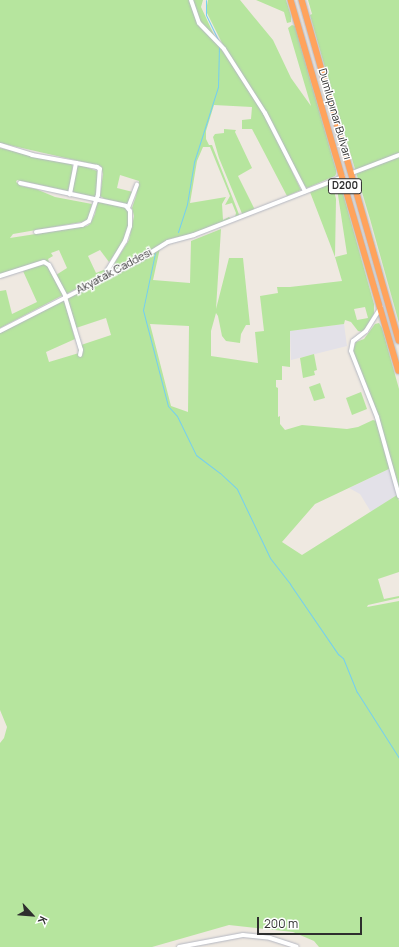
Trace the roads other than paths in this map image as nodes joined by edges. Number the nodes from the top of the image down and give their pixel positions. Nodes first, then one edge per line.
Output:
1 (191, 0) edge
2 (291, 0) edge
3 (302, 0) edge
4 (0, 145) edge
5 (399, 155) edge
6 (76, 163) junction
7 (352, 173) junction
8 (343, 177) junction
9 (20, 182) dead end
10 (137, 185) dead end
11 (305, 191) junction
12 (70, 194) junction
13 (97, 199) junction
14 (128, 208) junction
15 (36, 232) dead end
16 (0, 276) edge
17 (108, 276) junction
18 (65, 297) junction
19 (380, 307) junction
20 (0, 331) edge
21 (399, 340) edge
22 (80, 355) dead end
23 (399, 371) edge
24 (399, 496) edge
25 (179, 947) edge
26 (297, 947) edge

1 - 11 street
2 - 8 highway, Dumlupınar Bulvarı / D200
3 - 7 highway, Dumlupınar Bulvarı / D200
4 - 6 street
5 - 7 street
6 - 12 street
6 - 13 street
7 - 21 highway, Dumlupınar Bulvarı / D200
8 - 11 street, Akyatak Caddesi
8 - 19 highway, Dumlupınar Bulvarı / D200
9 - 12 street
10 - 14 street
11 - 17 street, Akyatak Caddesi
12 - 13 street
13 - 14 street
13 - 15 street
14 - 17 street
16 - 18 street
17 - 18 street, Akyatak Caddesi
18 - 20 street, Akyatak Caddesi
18 - 22 street
19 - 23 highway, Dumlupınar Bulvarı / D200
19 - 24 street
25 - 26 street

